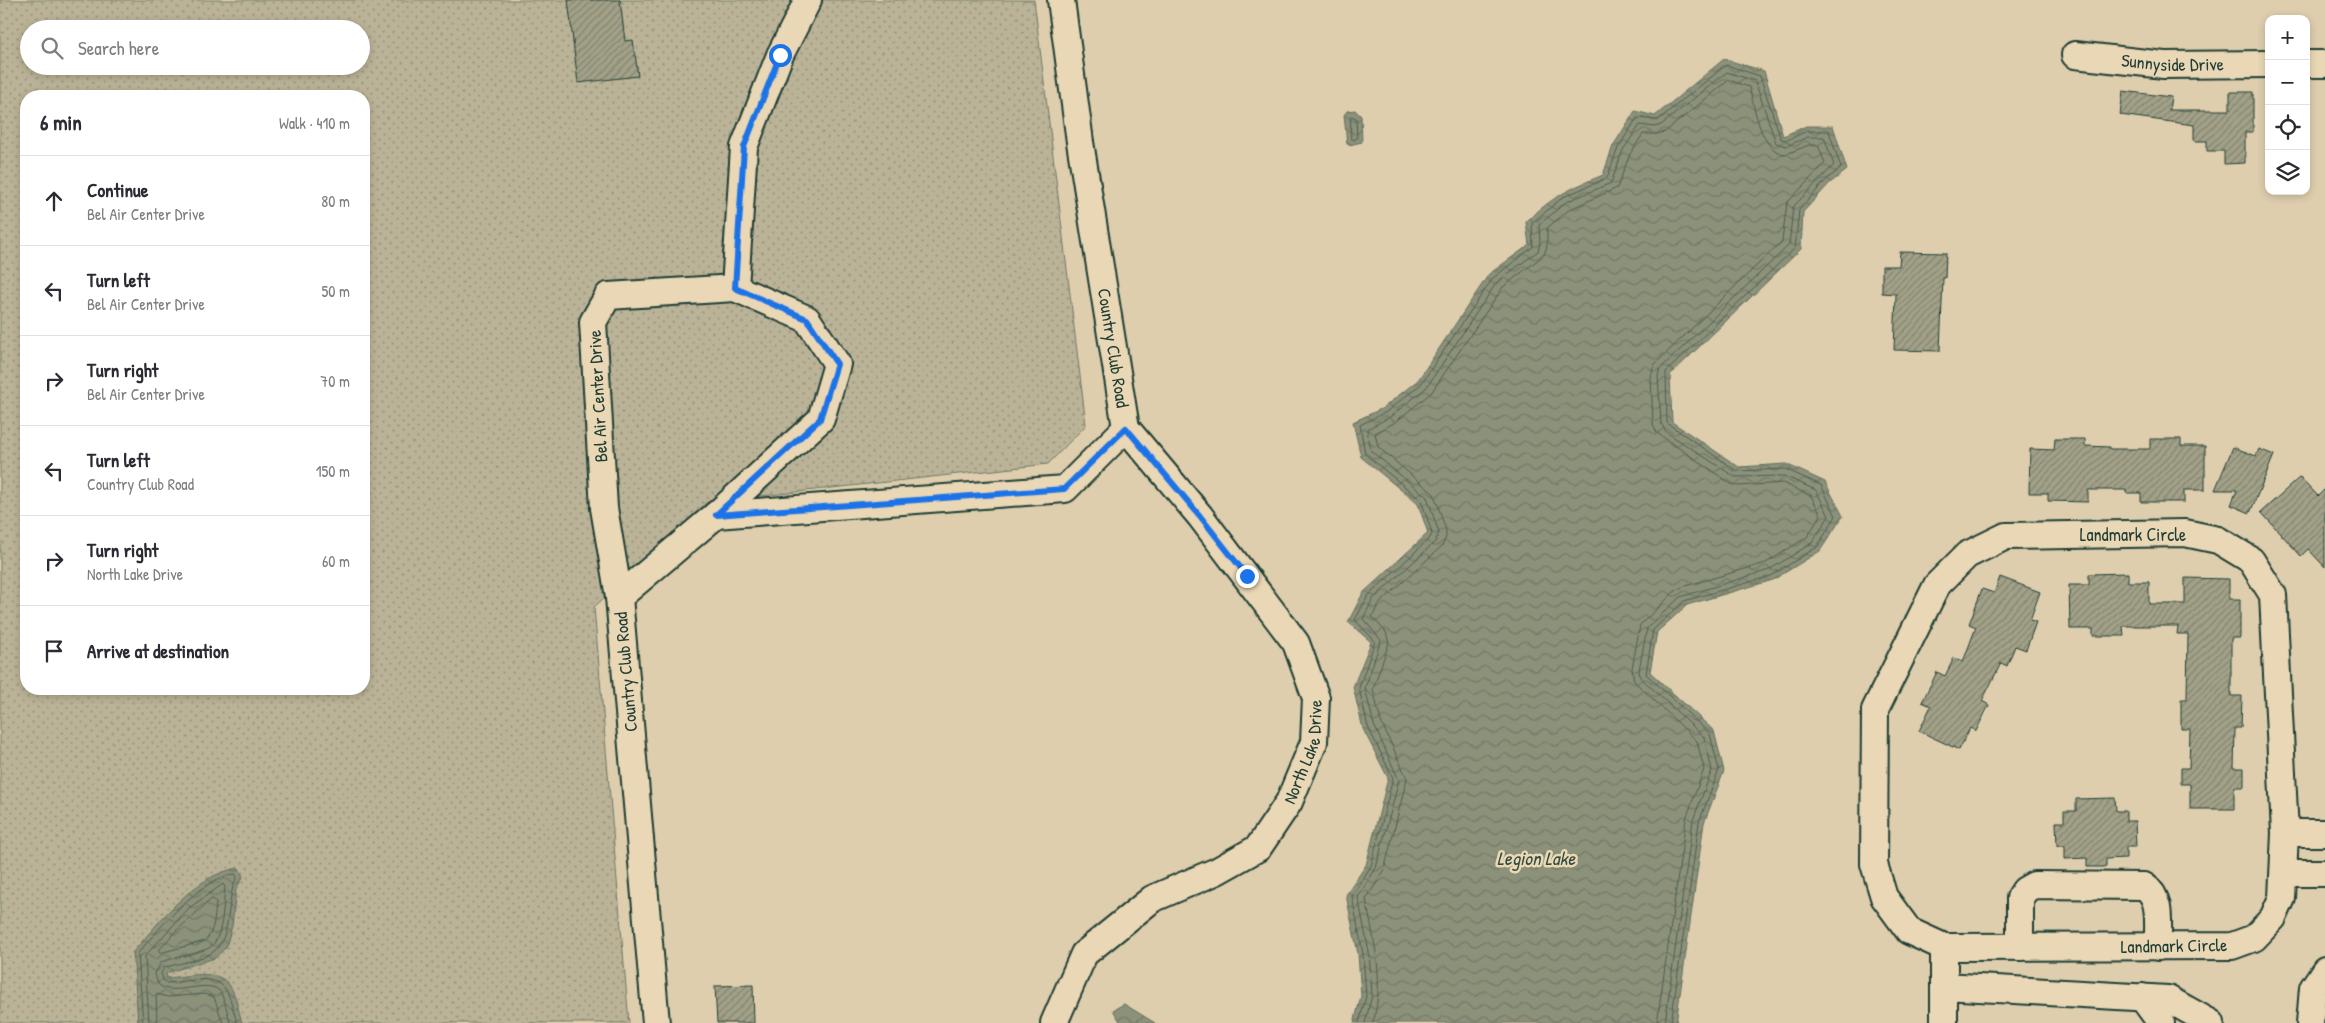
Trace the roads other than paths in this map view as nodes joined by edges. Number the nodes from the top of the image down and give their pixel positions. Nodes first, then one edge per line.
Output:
1 (808, 0) edge
2 (1062, 0) edge
3 (2075, 55) dead end
4 (2265, 64) edge
5 (2310, 64) edge
6 (2325, 64) edge
7 (735, 288) junction
8 (1126, 428) junction
9 (716, 515) junction
10 (619, 597) junction
11 (2285, 833) junction
12 (2325, 833) edge
13 (2284, 873) junction
14 (2325, 873) edge
15 (1944, 947) junction
16 (2020, 947) junction
17 (2158, 947) junction
18 (2325, 970) edge
19 (1944, 986) junction
20 (2142, 997) junction
21 (656, 1023) edge
22 (1054, 1023) edge
23 (1944, 1023) edge
24 (2161, 1023) edge
25 (2212, 1023) edge
26 (2310, 1023) edge

1 - 7 street
2 - 8 street, Country Club Road
3 - 4 street, Sunnyside Drive
5 - 6 street
7 - 9 street, Bel Air Center Drive
7 - 10 street, Bel Air Center Drive
8 - 9 street, Country Club Road
8 - 22 street, North Lake Drive
9 - 10 street, Country Club Road
10 - 21 street, Country Club Road
11 - 12 street
11 - 13 street, Landmark Circle
11 - 15 street, Landmark Circle
13 - 14 street
13 - 17 street, Landmark Circle
15 - 16 street, Landmark Circle
15 - 19 street
16 - 17 street, Landmark Circle
16 - 17 street
18 - 26 street
19 - 20 street
19 - 23 street
20 - 24 street
20 - 25 street

